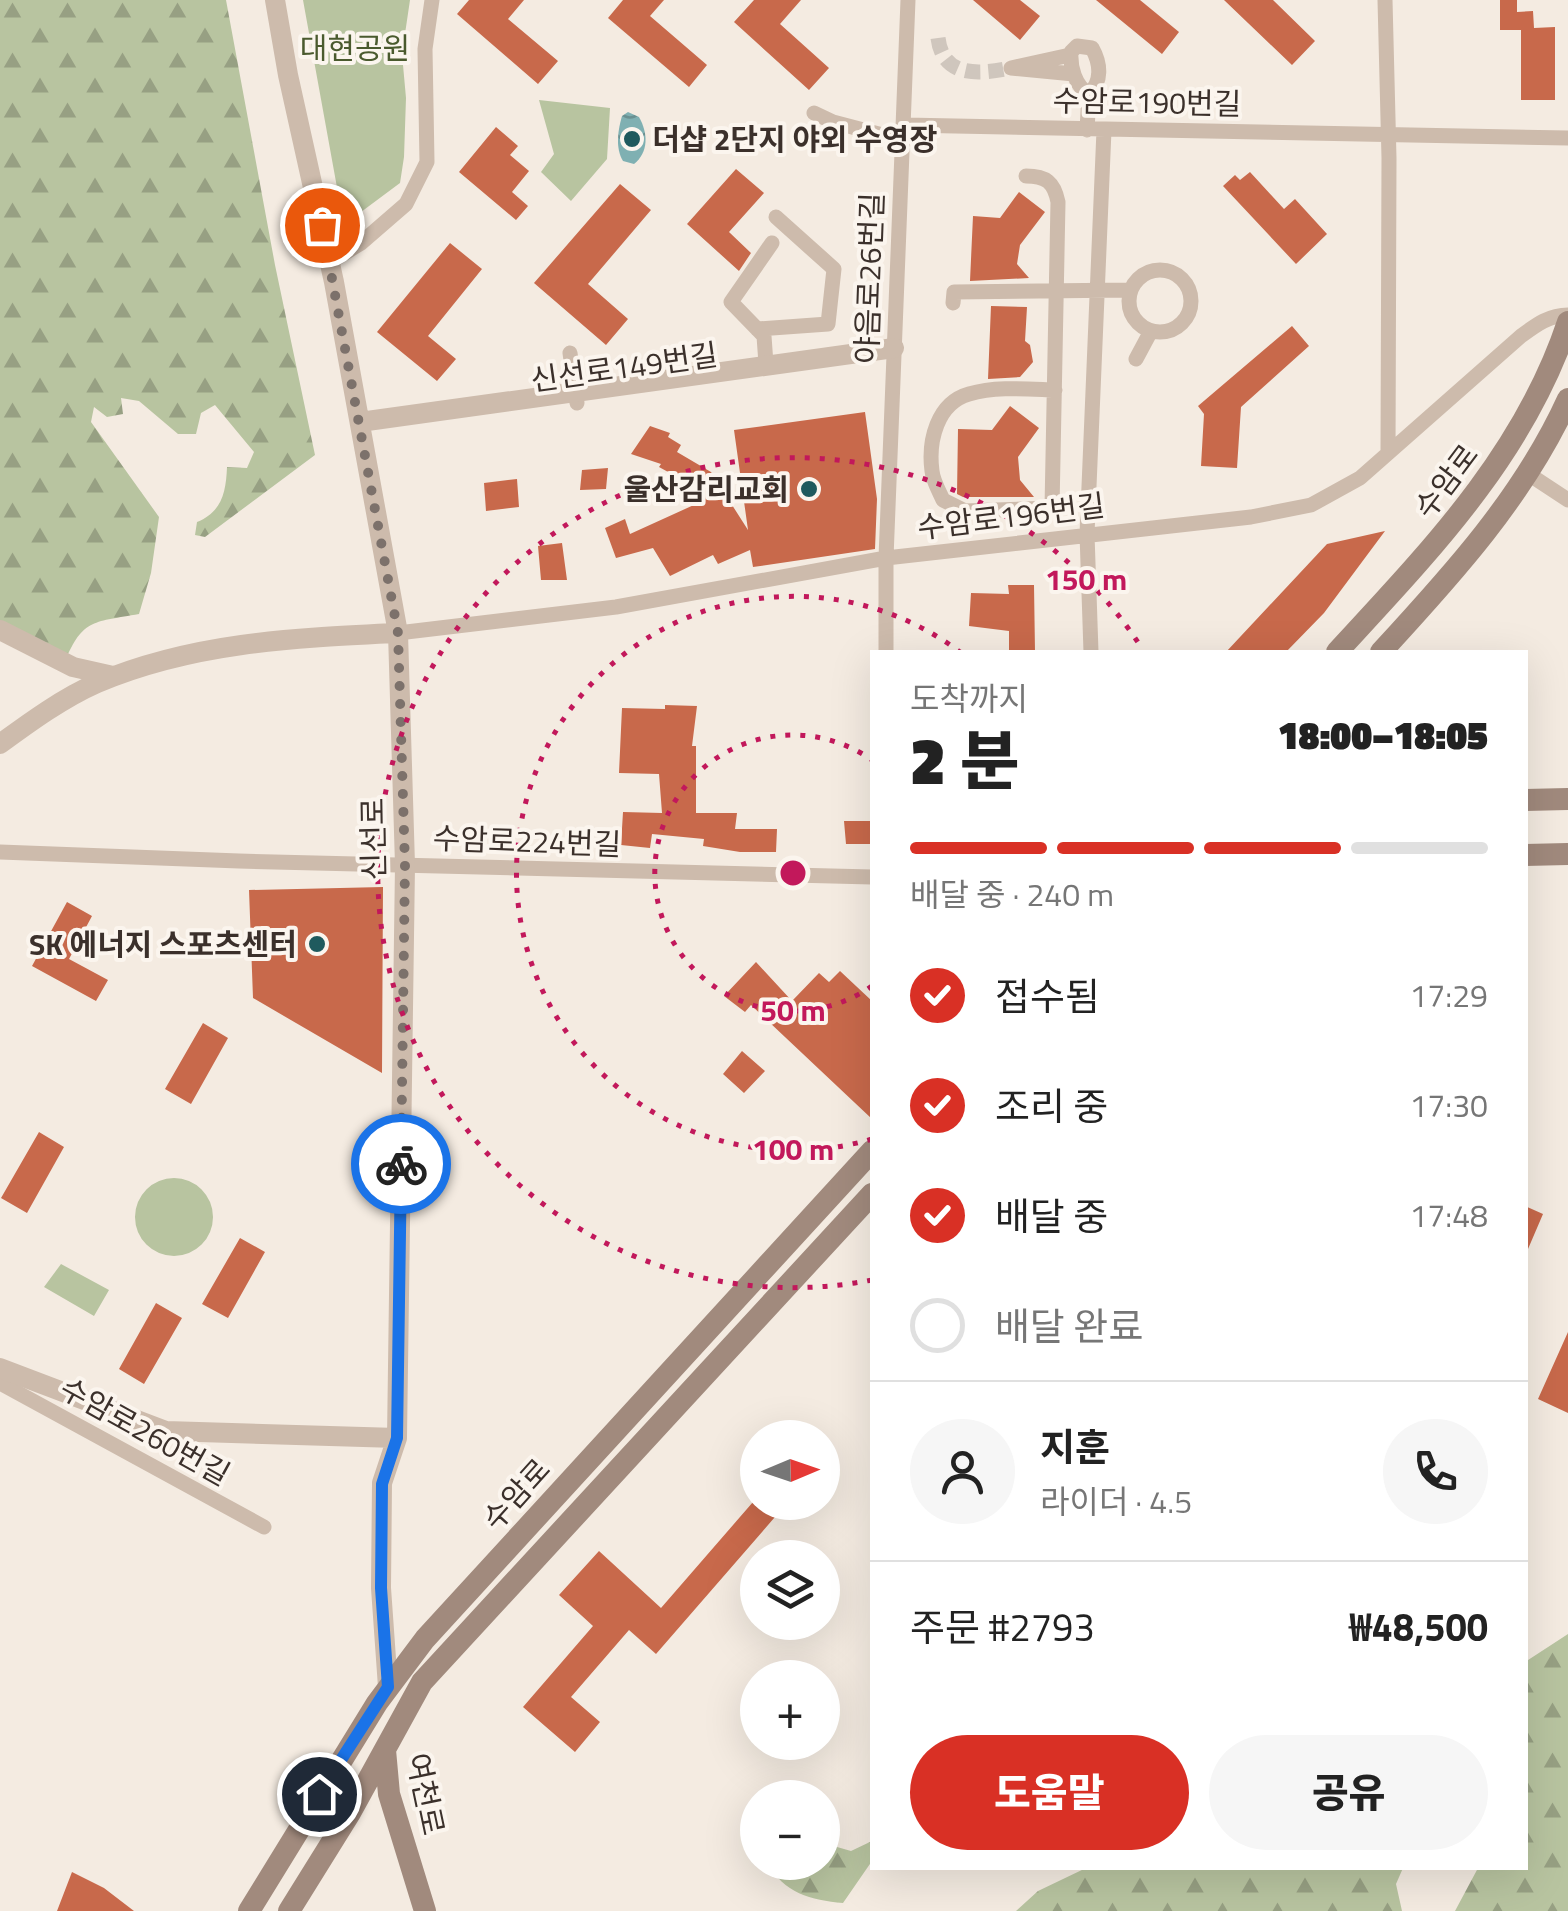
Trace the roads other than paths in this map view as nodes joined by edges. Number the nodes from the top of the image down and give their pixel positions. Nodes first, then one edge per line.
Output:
1 (275, 0) edge
2 (432, 0) edge
3 (908, 0) edge
4 (1385, 0) edge
5 (1070, 55) junction
6 (1074, 74) junction
7 (1089, 94) junction
8 (814, 113) dead end
9 (905, 125) junction
10 (1087, 130) junction
11 (1104, 130) junction
12 (1389, 132) junction
13 (1568, 138) edge
14 (1026, 176) dead end
15 (776, 217) dead end
16 (772, 243) dead end
17 (330, 262) junction
18 (1130, 290) junction
19 (1056, 292) junction
20 (1096, 292) junction
21 (954, 303) dead end
22 (1568, 319) edge
23 (757, 328) junction
24 (1151, 331) junction
25 (570, 353) dead end
26 (894, 355) junction
27 (1136, 359) dead end
28 (766, 364) junction
29 (1054, 390) junction
30 (577, 397) junction
31 (1568, 399) edge
32 (361, 427) junction
33 (1388, 453) junction
34 (1527, 473) junction
35 (1568, 500) edge
36 (1087, 534) junction
37 (886, 558) junction
38 (0, 630) edge
39 (398, 633) junction
40 (886, 650) edge
41 (1091, 650) edge
42 (1339, 650) edge
43 (1384, 650) edge
44 (117, 676) junction
45 (0, 744) edge
46 (1568, 799) edge
47 (1529, 800) edge
48 (0, 852) edge
49 (1568, 854) edge
50 (1528, 856) edge
51 (405, 865) junction
52 (870, 877) edge
53 (870, 1154) edge
54 (870, 1196) edge
55 (0, 1368) edge
56 (0, 1383) edge
57 (397, 1438) junction
58 (264, 1528) dead end
59 (388, 1687) junction
60 (385, 1745) junction
61 (249, 1911) edge
62 (289, 1911) edge
63 (426, 1911) edge

1 - 17 street, 신선로
2 - 17 street
3 - 9 street, 야음로26번길
4 - 12 street
5 - 6 street
5 - 6 street
5 - 7 street
6 - 7 street
7 - 10 street
8 - 9 street, 수암로190번길
9 - 10 street, 수암로190번길
9 - 26 street, 야음로26번길
10 - 11 street, 수암로190번길
11 - 12 street, 수암로190번길
11 - 20 street
12 - 13 street, 수암로190번길
12 - 33 street
14 - 19 street
15 - 23 street
16 - 23 street
17 - 32 street, 신선로
18 - 20 street
18 - 24 street
18 - 24 street
19 - 20 street
19 - 21 street
19 - 29 street
20 - 36 street
22 - 33 street, 수암로196번길
22 - 42 main road, 수암로
23 - 28 street
24 - 27 street
25 - 30 street
26 - 28 street
26 - 30 street, 신선로149번길
26 - 37 street, 야음로26번길
28 - 30 street
29 - 29 street
30 - 32 street, 신선로149번길
31 - 34 main road, 수암로
32 - 39 street, 신선로
33 - 36 street, 수암로196번길
34 - 35 street
34 - 43 main road, 수암로
36 - 37 street, 수암로196번길
36 - 41 street
37 - 39 street, 수암로196번길
37 - 40 street, 야음로26번길
38 - 44 street
39 - 44 street
39 - 51 street, 신선로
44 - 45 street
46 - 47 main road
48 - 51 street, 수암로224번길
49 - 50 main road
51 - 52 street, 수암로224번길
51 - 57 street, 신선로
53 - 59 main road, 수암로
54 - 60 main road, 수암로
55 - 57 street
56 - 58 street, 수암로260번길
57 - 59 street, 신선로
59 - 60 main road, 여천로
59 - 61 main road, 수암로
60 - 62 main road, 수암로
60 - 63 main road, 여천로

